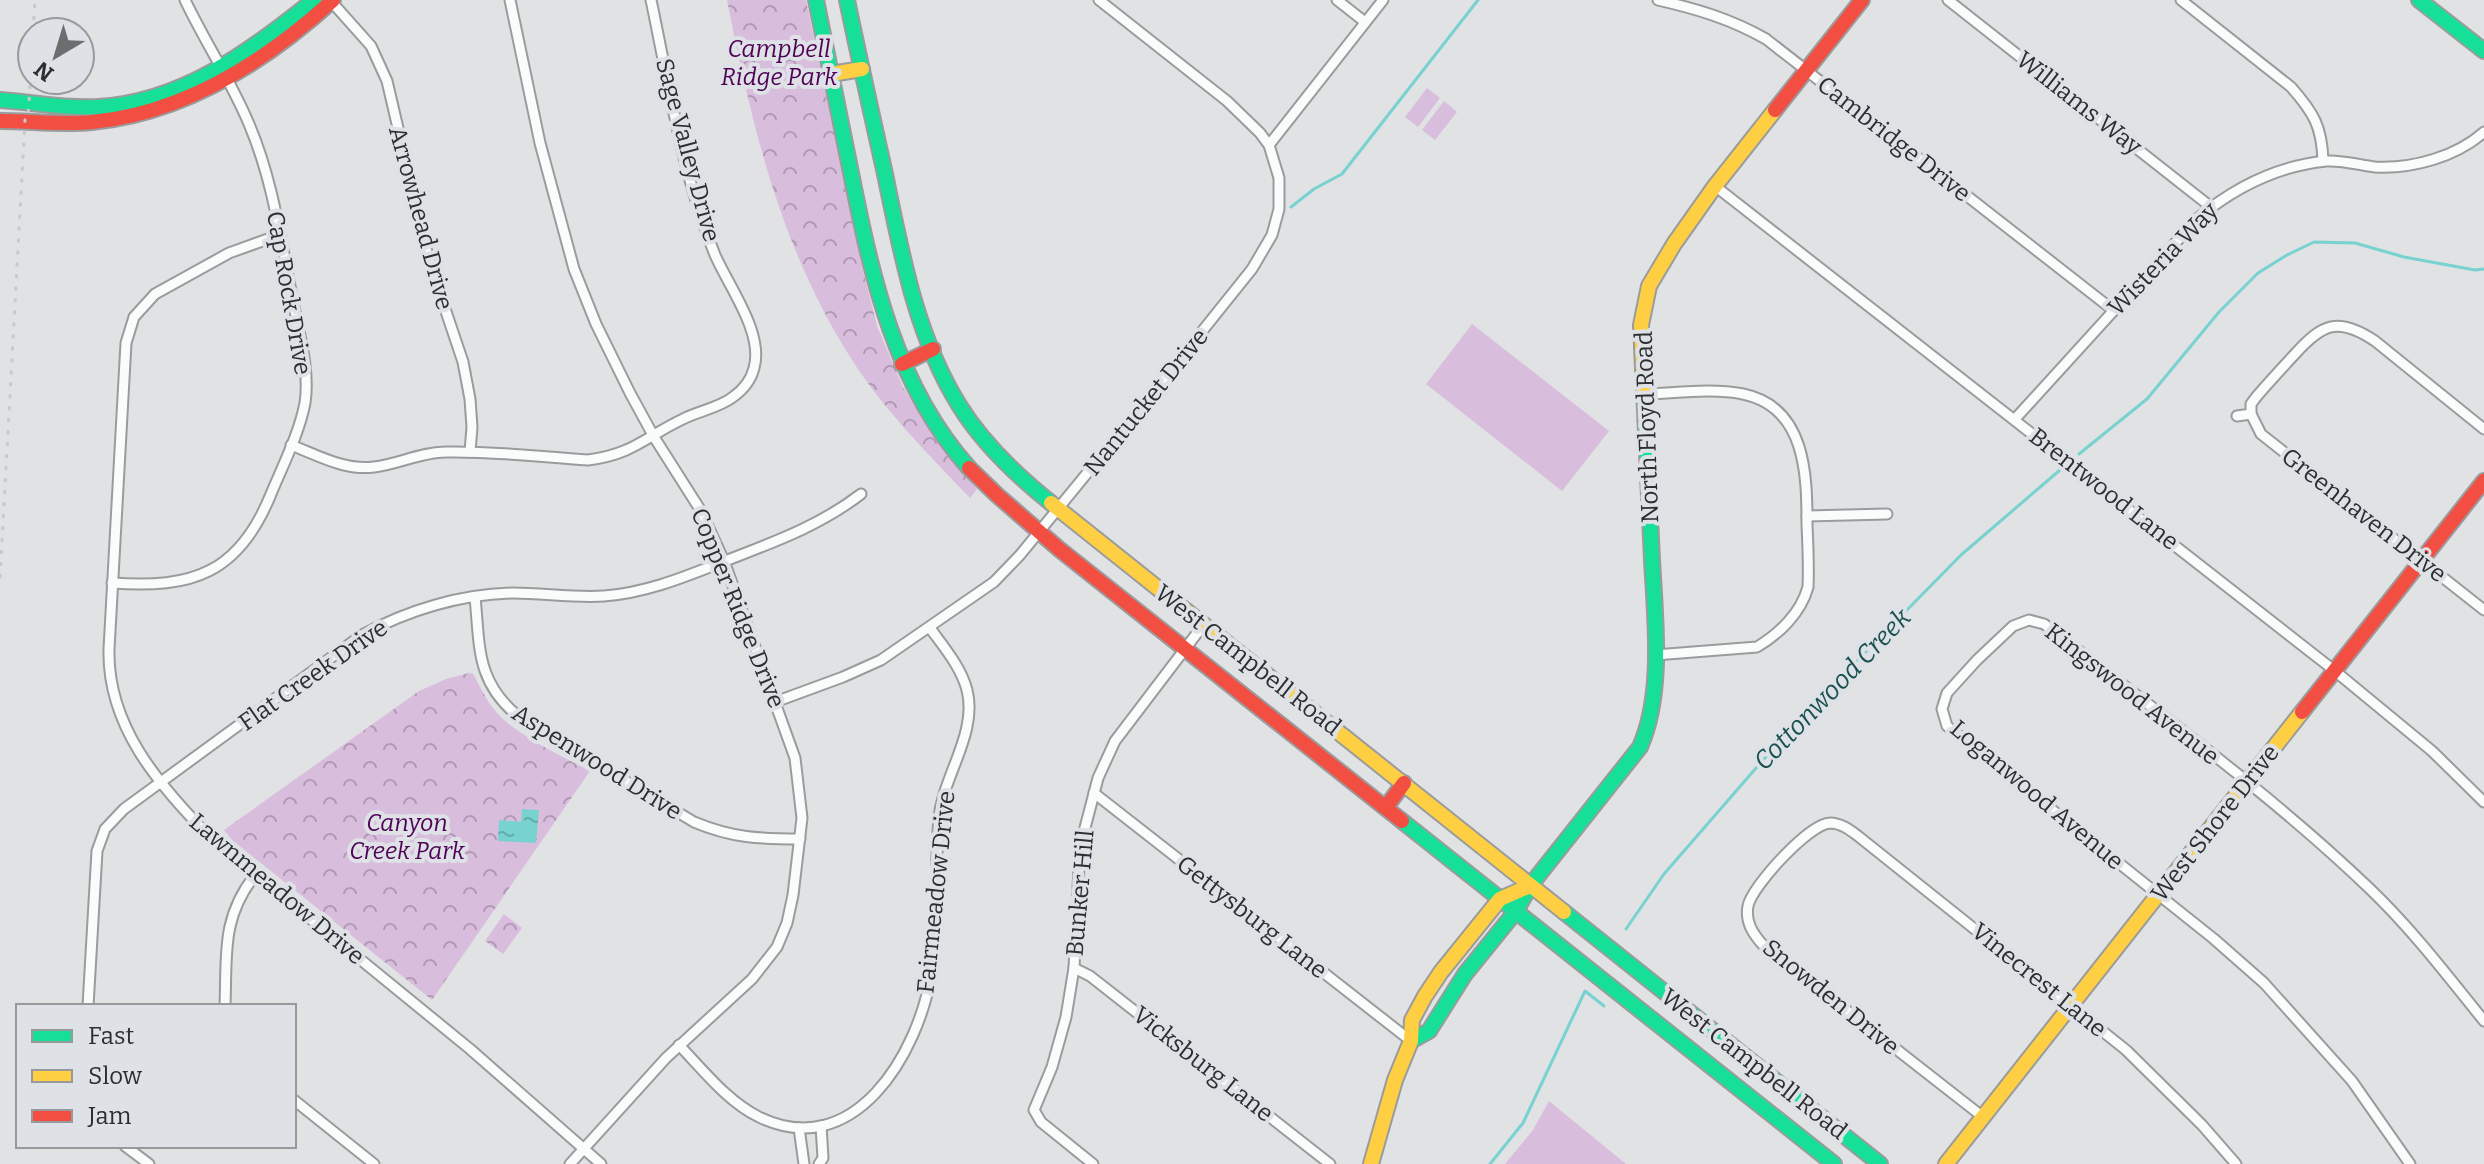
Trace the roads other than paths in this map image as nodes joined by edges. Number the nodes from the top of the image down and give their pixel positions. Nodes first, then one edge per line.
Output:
1 (185, 0) edge
2 (314, 0) edge
3 (510, 0) edge
4 (651, 0) edge
5 (816, 0) edge
6 (847, 0) edge
7 (1099, 0) edge
8 (1337, 0) edge
9 (1383, 0) edge
10 (1658, 0) edge
11 (1862, 0) edge
12 (1948, 0) edge
13 (2181, 0) edge
14 (2419, 0) edge
15 (332, 1) edge
16 (1365, 22) junction
17 (2484, 51) edge
18 (862, 69) junction
19 (1806, 71) junction
20 (223, 73) junction
21 (831, 74) junction
22 (0, 100) edge
23 (0, 121) edge
24 (2484, 132) edge
25 (1269, 145) junction
26 (2323, 161) junction
27 (1715, 186) junction
28 (2211, 207) junction
29 (279, 235) junction
30 (2113, 310) junction
31 (933, 349) junction
32 (902, 364) junction
33 (1645, 394) junction
34 (2251, 414) junction
35 (2237, 416) dead end
36 (2015, 419) junction
37 (2484, 429) edge
38 (654, 437) junction
39 (291, 445) junction
40 (470, 452) junction
41 (2484, 481) edge
42 (861, 494) dead end
43 (1058, 509) junction
44 (1887, 514) dead end
45 (1807, 516) junction
46 (1039, 532) junction
47 (2421, 560) junction
48 (724, 561) junction
49 (112, 583) junction
50 (475, 597) junction
51 (2484, 610) edge
52 (1204, 624) junction
53 (930, 628) junction
54 (1185, 648) junction
55 (1655, 655) junction
56 (1977, 660) joint
57 (2335, 671) junction
58 (775, 702) junction
59 (161, 782) junction
60 (1404, 783) junction
61 (2247, 783) junction
62 (1094, 793) junction
63 (2484, 802) edge
64 (1386, 807) junction
65 (1822, 825) joint
66 (800, 839) junction
67 (255, 875) junction
68 (1530, 886) junction
69 (2159, 894) junction
70 (1500, 899) junction
71 (1516, 911) junction
72 (1074, 968) junction
73 (88, 1004) edge
74 (225, 1004) edge
75 (2071, 1006) junction
76 (2484, 1021) edge
77 (1411, 1041) junction
78 (679, 1045) junction
79 (296, 1102) edge
80 (1983, 1117) junction
81 (821, 1126) junction
82 (799, 1128) junction
83 (128, 1148) edge
84 (582, 1148) junction
85 (149, 1164) edge
86 (374, 1164) edge
87 (570, 1164) edge
88 (601, 1164) edge
89 (804, 1164) edge
90 (819, 1164) edge
91 (1093, 1164) edge
92 (1330, 1164) edge
93 (1371, 1164) edge
94 (1834, 1164) edge
95 (1880, 1164) edge
96 (1946, 1164) edge
97 (2236, 1164) edge
98 (2410, 1164) edge

1 - 20 street, Cap Rock Drive
2 - 20 main road
3 - 38 street, Copper Ridge Drive
4 - 38 street, Sage Valley Drive
5 - 21 main road, West Campbell Road
6 - 18 main road, West Campbell Road
7 - 25 street
8 - 16 street
9 - 16 street
10 - 19 street, Cambridge Drive
11 - 19 main road, North Floyd Road
12 - 28 street, Williams Way
13 - 26 street
14 - 17 main road
15 - 20 main road
15 - 40 street, Arrowhead Drive
16 - 25 street
18 - 21 main road
18 - 31 main road, West Campbell Road
19 - 27 main road, North Floyd Road
19 - 30 street, Cambridge Drive
20 - 22 main road
20 - 23 main road
20 - 29 street, Cap Rock Drive
21 - 32 main road, West Campbell Road
24 - 26 street, Wisteria Way
25 - 43 street, Nantucket Drive
26 - 28 street, Wisteria Way
27 - 33 main road, North Floyd Road
27 - 36 street, Brentwood Lane
28 - 30 street, Wisteria Way
29 - 39 street, Cap Rock Drive
29 - 49 street, Lawnmeadow Drive
30 - 36 street, Wisteria Way
31 - 32 main road
31 - 43 main road, West Campbell Road
32 - 46 main road, West Campbell Road
33 - 45 street
33 - 55 main road, North Floyd Road
34 - 35 street
34 - 37 street
34 - 47 street, Greenhaven Drive
36 - 57 street, Brentwood Lane
38 - 40 street, Sage Valley Drive
38 - 48 street, Copper Ridge Drive
39 - 40 street, Sage Valley Drive
39 - 49 street, Cap Rock Drive
41 - 47 main road, West Shore Drive
42 - 48 street, Flat Creek Drive
43 - 46 street, Nantucket Drive
43 - 52 main road, West Campbell Road
44 - 45 street
45 - 55 street
46 - 53 street, Nantucket Drive
46 - 54 main road, West Campbell Road
47 - 51 street, Greenhaven Drive
47 - 57 main road, West Shore Drive
48 - 50 street, Flat Creek Drive
48 - 58 street, Copper Ridge Drive
49 - 59 street, Lawnmeadow Drive
50 - 59 street, Flat Creek Drive
50 - 66 street, Aspenwood Drive
52 - 54 street, Bunker Hill
52 - 60 main road, West Campbell Road
53 - 58 street, Nantucket Drive
53 - 81 street, Fairmeadow Drive
54 - 62 street, Bunker Hill
54 - 64 main road, West Campbell Road
55 - 68 main road, North Floyd Road
56 - 61 street, Kingswood Avenue
56 - 69 street, Loganwood Avenue
57 - 61 main road, West Shore Drive
57 - 63 street, Brentwood Lane
58 - 66 street, Copper Ridge Drive
59 - 67 street, Lawnmeadow Drive
59 - 73 street, Flat Creek Drive
60 - 64 main road
60 - 68 main road, West Campbell Road
61 - 69 main road, West Shore Drive
61 - 76 street, Kingswood Avenue
62 - 72 street, Bunker Hill
62 - 77 street, Gettysburg Lane
64 - 70 main road, West Campbell Road
65 - 75 street, Vinecrest Lane
65 - 80 street, Snowden Drive
66 - 78 street, Copper Ridge Drive
67 - 74 street
67 - 84 street, Lawnmeadow Drive
68 - 70 main road, North Floyd Road
68 - 71 main road, North Floyd Road
68 - 95 main road, West Campbell Road
69 - 75 main road, West Shore Drive
69 - 98 street, Loganwood Avenue
70 - 71 main road, West Campbell Road
70 - 77 main road, North Floyd Road
71 - 77 main road, North Floyd Road
71 - 94 main road, West Campbell Road
72 - 91 street, Bunker Hill
72 - 92 street, Vicksburg Lane
75 - 80 main road, West Shore Drive
75 - 97 street, Vinecrest Lane
77 - 93 main road, North Floyd Road
78 - 82 street, Fairmeadow Drive
78 - 84 street, Copper Ridge Drive
79 - 86 street
80 - 96 main road, West Shore Drive
81 - 82 street, Fairmeadow Drive
81 - 90 street
82 - 89 street
83 - 85 street
84 - 87 street, Copper Ridge Drive
84 - 88 street, Lawnmeadow Drive

